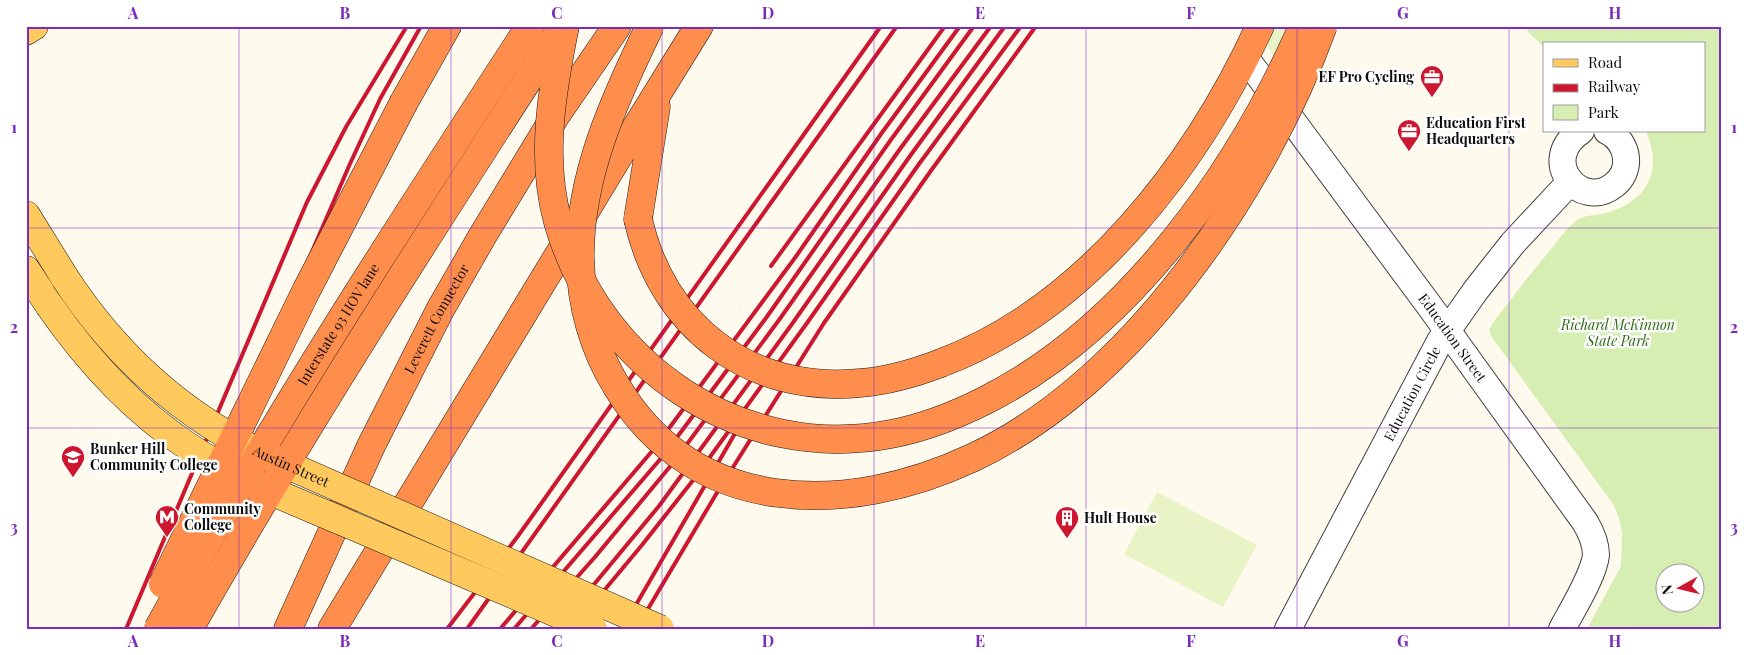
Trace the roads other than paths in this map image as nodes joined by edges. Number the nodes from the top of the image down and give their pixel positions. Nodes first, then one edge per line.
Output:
1 (34, 26) edge
2 (447, 26) edge
3 (509, 26) edge
4 (530, 26) edge
5 (564, 26) edge
6 (617, 26) edge
7 (649, 26) edge
8 (683, 26) edge
9 (699, 26) edge
10 (1260, 26) edge
11 (1302, 26) edge
12 (1324, 26) edge
13 (26, 31) edge
14 (1248, 61) dead end
15 (1580, 132) edge
16 (1608, 132) edge
17 (1570, 182) junction
18 (26, 215) edge
19 (638, 219) junction
20 (26, 270) edge
21 (1447, 331) junction
22 (1293, 627) edge
23 (141, 629) edge
24 (158, 629) edge
25 (181, 629) edge
26 (189, 629) edge
27 (288, 629) edge
28 (332, 629) edge
29 (593, 629) edge
30 (660, 629) edge
31 (1562, 629) edge

1 - 13 main road
2 - 23 highway, bridge
3 - 25 highway, bridge
4 - 24 highway, Interstate 93 HOV lane, bridge
5 - 11 highway, bridge
5 - 26 highway, bridge
6 - 27 highway, Leverett Connector, bridge
7 - 12 highway, bridge
7 - 19 highway, bridge
8 - 19 highway
9 - 28 highway
10 - 19 highway, bridge
14 - 21 street, Education Street
15 - 17 street
16 - 17 street
17 - 21 street, Education Circle
18 - 30 main road, Austin Street, bridge
20 - 29 main road, bridge
21 - 22 street, Education Circle
21 - 31 street, Education Street

